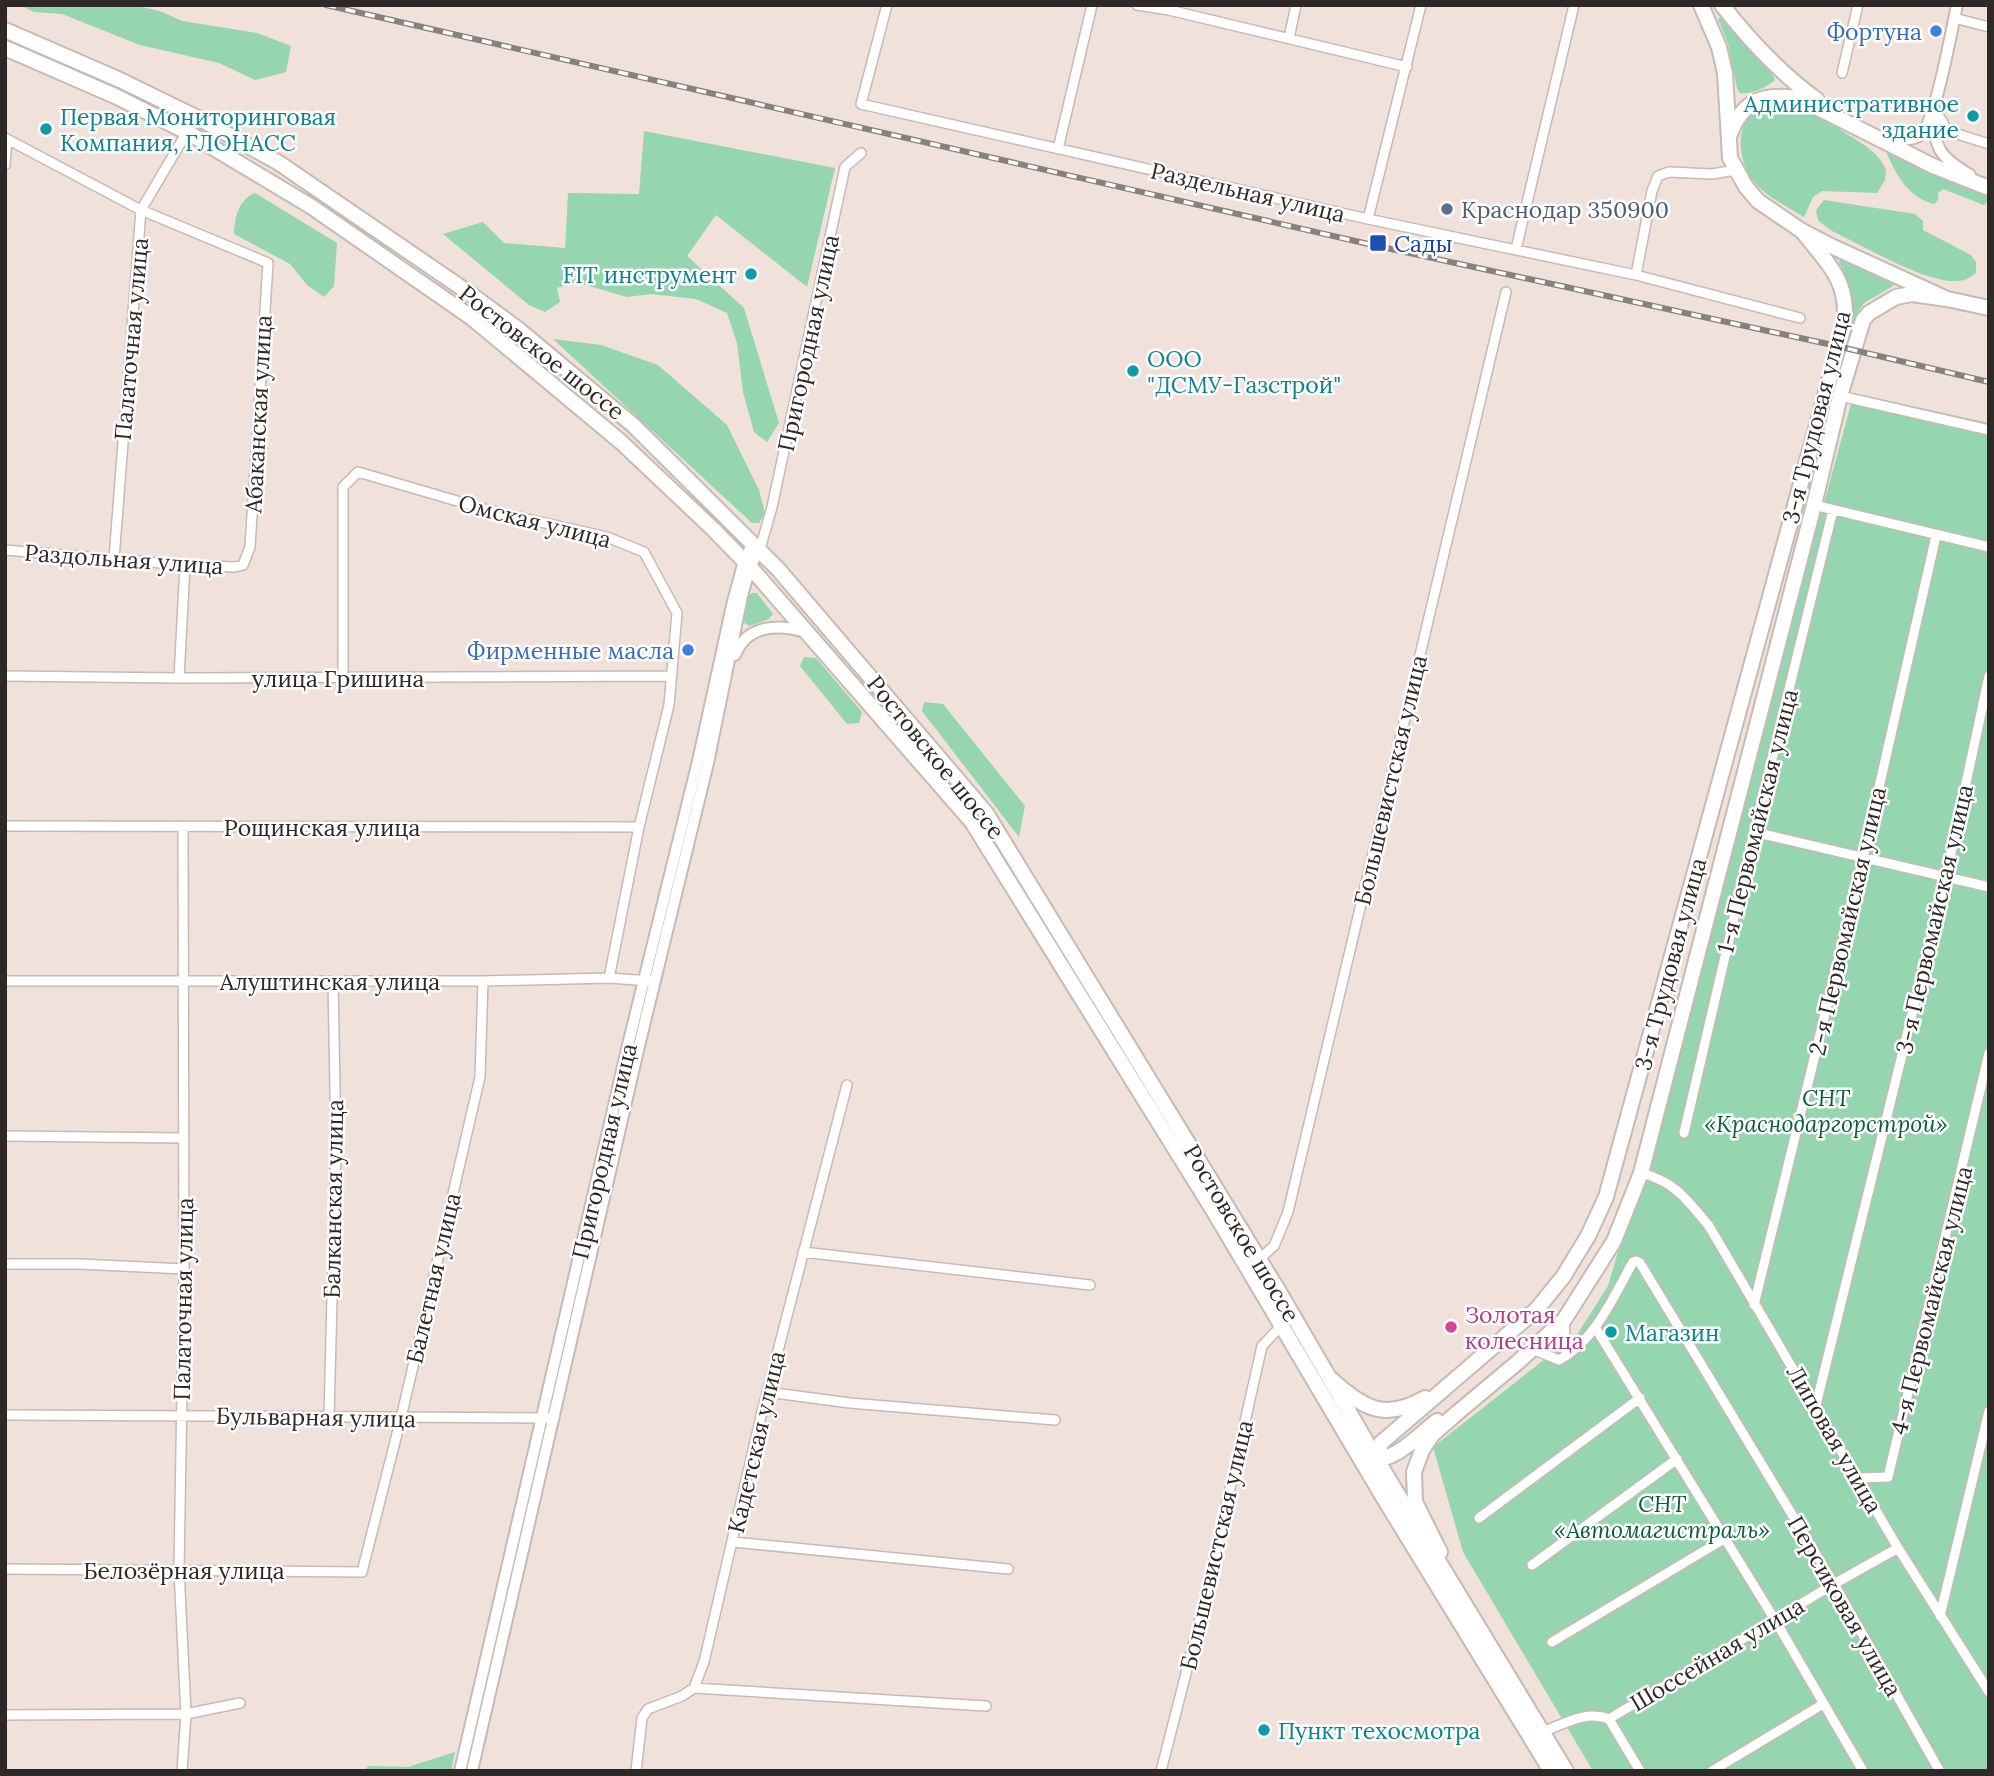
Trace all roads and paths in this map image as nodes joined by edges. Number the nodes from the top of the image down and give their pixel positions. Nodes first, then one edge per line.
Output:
1 (887, 5) edge
2 (1092, 5) edge
3 (1137, 5) edge
4 (1296, 5) edge
5 (1421, 5) edge
6 (1574, 5) edge
7 (1701, 5) edge
8 (1723, 5) edge
9 (1858, 5) edge
10 (1957, 5) edge
11 (1169, 7) edge
12 (1954, 18) junction
13 (1989, 27) edge
14 (5, 30) edge
15 (1289, 38) junction
16 (5, 48) edge
17 (1407, 67) junction
18 (1842, 73) dead end
19 (1933, 111) junction
20 (1847, 121) junction
21 (187, 132) junction
22 (6, 139) edge
23 (1880, 140) junction
24 (1728, 142) junction
25 (1989, 144) edge
26 (1058, 149) junction
27 (861, 153) dead end
28 (5, 165) edge
29 (1735, 170) junction
30 (1989, 187) edge
31 (141, 210) junction
32 (1368, 219) junction
33 (1802, 231) junction
34 (1516, 249) junction
35 (1636, 275) junction
36 (1506, 292) dead end
37 (1947, 299) junction
38 (1989, 309) edge
39 (1800, 318) dead end
40 (1858, 334) joint
41 (1846, 397) junction
42 (1989, 430) edge
43 (1824, 507) junction
44 (1936, 536) junction
45 (758, 543) junction
46 (1989, 547) edge
47 (5, 551) edge
48 (114, 559) junction
49 (747, 564) junction
50 (185, 565) junction
51 (243, 565) joint
52 (806, 632) junction
53 (5, 676) edge
54 (672, 676) junction
55 (1989, 676) edge
56 (179, 678) junction
57 (343, 678) junction
58 (725, 680) junction
59 (5, 827) edge
60 (183, 827) junction
61 (639, 827) junction
62 (1754, 832) junction
63 (1863, 858) junction
64 (1946, 876) junction
65 (1989, 887) edge
66 (609, 978) junction
67 (184, 980) junction
68 (5, 981) edge
69 (483, 981) junction
70 (649, 981) junction
71 (333, 982) junction
72 (1989, 1053) edge
73 (847, 1085) dead end
74 (1684, 1133) dead end
75 (5, 1136) edge
76 (184, 1138) junction
77 (1641, 1173) junction
78 (803, 1252) junction
79 (5, 1264) edge
80 (1253, 1264) junction
81 (184, 1269) junction
82 (1090, 1285) dead end
83 (1754, 1305) junction
84 (1564, 1320) junction
85 (1282, 1325) junction
86 (1595, 1327) junction
87 (1532, 1349) junction
88 (1566, 1356) junction
89 (1518, 1362) junction
90 (1328, 1377) junction
91 (1454, 1381) junction
92 (767, 1392) junction
93 (1640, 1398) junction
94 (1816, 1405) junction
95 (1989, 1411) edge
96 (5, 1415) edge
97 (182, 1415) junction
98 (329, 1417) junction
99 (401, 1418) junction
100 (548, 1418) junction
101 (1055, 1420) dead end
102 (1353, 1447) junction
103 (1676, 1459) junction
104 (1377, 1460) junction
105 (1859, 1478) junction
106 (1378, 1488) junction
107 (1479, 1518) dead end
108 (1724, 1539) junction
109 (733, 1542) junction
110 (1898, 1548) junction
111 (1532, 1565) dead end
112 (5, 1569) edge
113 (1008, 1569) dead end
114 (179, 1570) junction
115 (362, 1572) joint
116 (1834, 1584) junction
117 (1940, 1616) junction
118 (1775, 1620) junction
119 (1482, 1633) junction
120 (1552, 1642) dead end
121 (694, 1688) junction
122 (1989, 1692) edge
123 (240, 1703) dead end
124 (1823, 1704) junction
125 (986, 1706) dead end
126 (187, 1714) junction
127 (5, 1715) edge
128 (1609, 1719) junction
129 (1542, 1732) junction
130 (1939, 1770) edge
131 (182, 1771) edge
132 (460, 1771) edge
133 (472, 1771) edge
134 (636, 1771) edge
135 (1161, 1771) edge
136 (1551, 1771) edge
137 (1566, 1771) edge
138 (1640, 1771) edge
139 (1712, 1771) edge
140 (1863, 1771) edge

1 - 26 street, Раздельная улица
2 - 26 street
3 - 11 street
4 - 15 street
5 - 17 street
6 - 34 street
7 - 24 main road
8 - 20 main road
9 - 18 street
10 - 12 street
11 - 15 street
12 - 13 street
12 - 19 street
14 - 45 main road, Ростовское шоссе
15 - 17 street
16 - 21 main road, Ростовское шоссе
17 - 32 street
19 - 23 street
19 - 25 street
19 - 30 street
20 - 23 main road
20 - 24 main road
21 - 31 street, Палаточная улица
21 - 49 main road, Ростовское шоссе
22 - 28 street
22 - 31 street
23 - 30 main road
24 - 29 main road
26 - 32 street, Раздельная улица
27 - 45 street, Пригородная улица
29 - 33 main road
29 - 35 street
31 - 48 street, Палаточная улица
31 - 51 street, Абаканская улица
32 - 34 street, Раздельная улица
33 - 37 main road
33 - 91 main road, 3-я Трудовая улица
34 - 35 street, Раздельная улица
35 - 39 street, Раздельная улица
36 - 80 street, Большевистская улица
37 - 38 main road
37 - 40 main road, 3-я Трудовая улица
40 - 41 main road, 1-я Первомайская улица
41 - 42 street
41 - 43 main road, 1-я Первомайская улица
43 - 44 street
43 - 62 street, 1-я Первомайская улица
43 - 77 main road, 3-я Трудовая улица
44 - 46 street
44 - 63 street, 2-я Первомайская улица
45 - 49 street, Пригородная улица
45 - 80 main road, Ростовское шоссе
47 - 48 street, Раздольная улица
48 - 50 street, Раздольная улица
49 - 52 main road, Ростовское шоссе
49 - 58 street, Пригородная улица
49 - 70 street, Пригородная улица
50 - 51 street, Раздольная улица
50 - 56 street
52 - 58 street
52 - 80 main road, Ростовское шоссе
53 - 56 street, улица Гришина
54 - 57 street, улица Гришина
54 - 57 street, Омская улица
54 - 61 street
55 - 64 street, 3-я Первомайская улица
56 - 57 street, улица Гришина
58 - 70 street, Пригородная улица
59 - 60 street, Рощинская улица
60 - 61 street, Рощинская улица
60 - 67 street, Палаточная улица
61 - 66 street
62 - 63 street
62 - 74 street, 1-я Первомайская улица
63 - 64 street
63 - 83 street, 2-я Первомайская улица
64 - 65 street
64 - 94 street, 3-я Первомайская улица
66 - 69 street, Алуштинская улица
66 - 70 street, Алуштинская улица
67 - 68 street, Алуштинская улица
67 - 71 street, Алуштинская улица
67 - 76 street, Палаточная улица
69 - 71 street, Алуштинская улица
69 - 99 street, Балетная улица
70 - 100 street, Пригородная улица
71 - 98 street, Балканская улица
72 - 105 street, 4-я Первомайская улица
73 - 78 street, Кадетская улица
75 - 76 street
76 - 81 street, Палаточная улица
77 - 83 street, Липовая улица
77 - 84 main road
78 - 82 street
78 - 92 street, Кадетская улица
79 - 81 street
80 - 85 main road, Ростовское шоссе
80 - 90 main road, Ростовское шоссе
81 - 97 street, Палаточная улица
83 - 94 street, Липовая улица
84 - 87 main road
84 - 88 street
85 - 102 main road, Ростовское шоссе
85 - 135 street, Большевистская улица
86 - 88 street
86 - 93 street
86 - 116 street, Персиковая улица
87 - 88 street
87 - 89 main road
89 - 104 main road
89 - 119 main road
90 - 91 main road
90 - 104 main road, Ростовское шоссе
91 - 104 main road, 3-я Трудовая улица
92 - 101 street
92 - 109 street, Кадетская улица
93 - 103 street
93 - 107 street
94 - 105 street, Липовая улица
95 - 117 street
96 - 97 street, Бульварная улица
97 - 98 street, Бульварная улица
97 - 114 street, Палаточная улица
98 - 99 street, Бульварная улица
99 - 100 street, Бульварная улица
99 - 115 street, Балетная улица
100 - 132 street, Пригородная улица
100 - 133 street, Пригородная улица
102 - 104 main road
102 - 106 main road, Ростовское шоссе
103 - 108 street
103 - 111 street
104 - 106 main road
104 - 119 main road, Ростовское шоссе
105 - 110 street, Липовая улица
106 - 136 main road, Ростовское шоссе
108 - 118 street
108 - 120 street
109 - 113 street
109 - 121 street, Кадетская улица
110 - 116 street, Шоссейная улица
110 - 117 street, Липовая улица
112 - 114 street, Белозёрная улица
114 - 115 street, Белозёрная улица
114 - 126 street, Палаточная улица
116 - 118 street, Шоссейная улица
116 - 130 street, Персиковая улица
117 - 122 street, Липовая улица
118 - 124 street
118 - 128 street, Шоссейная улица
119 - 129 main road, Ростовское шоссе
121 - 125 street
121 - 134 street
123 - 126 street
124 - 139 street
124 - 140 street
126 - 127 street
126 - 131 street, Палаточная улица
128 - 129 street
128 - 138 street
129 - 137 main road, Ростовское шоссе

